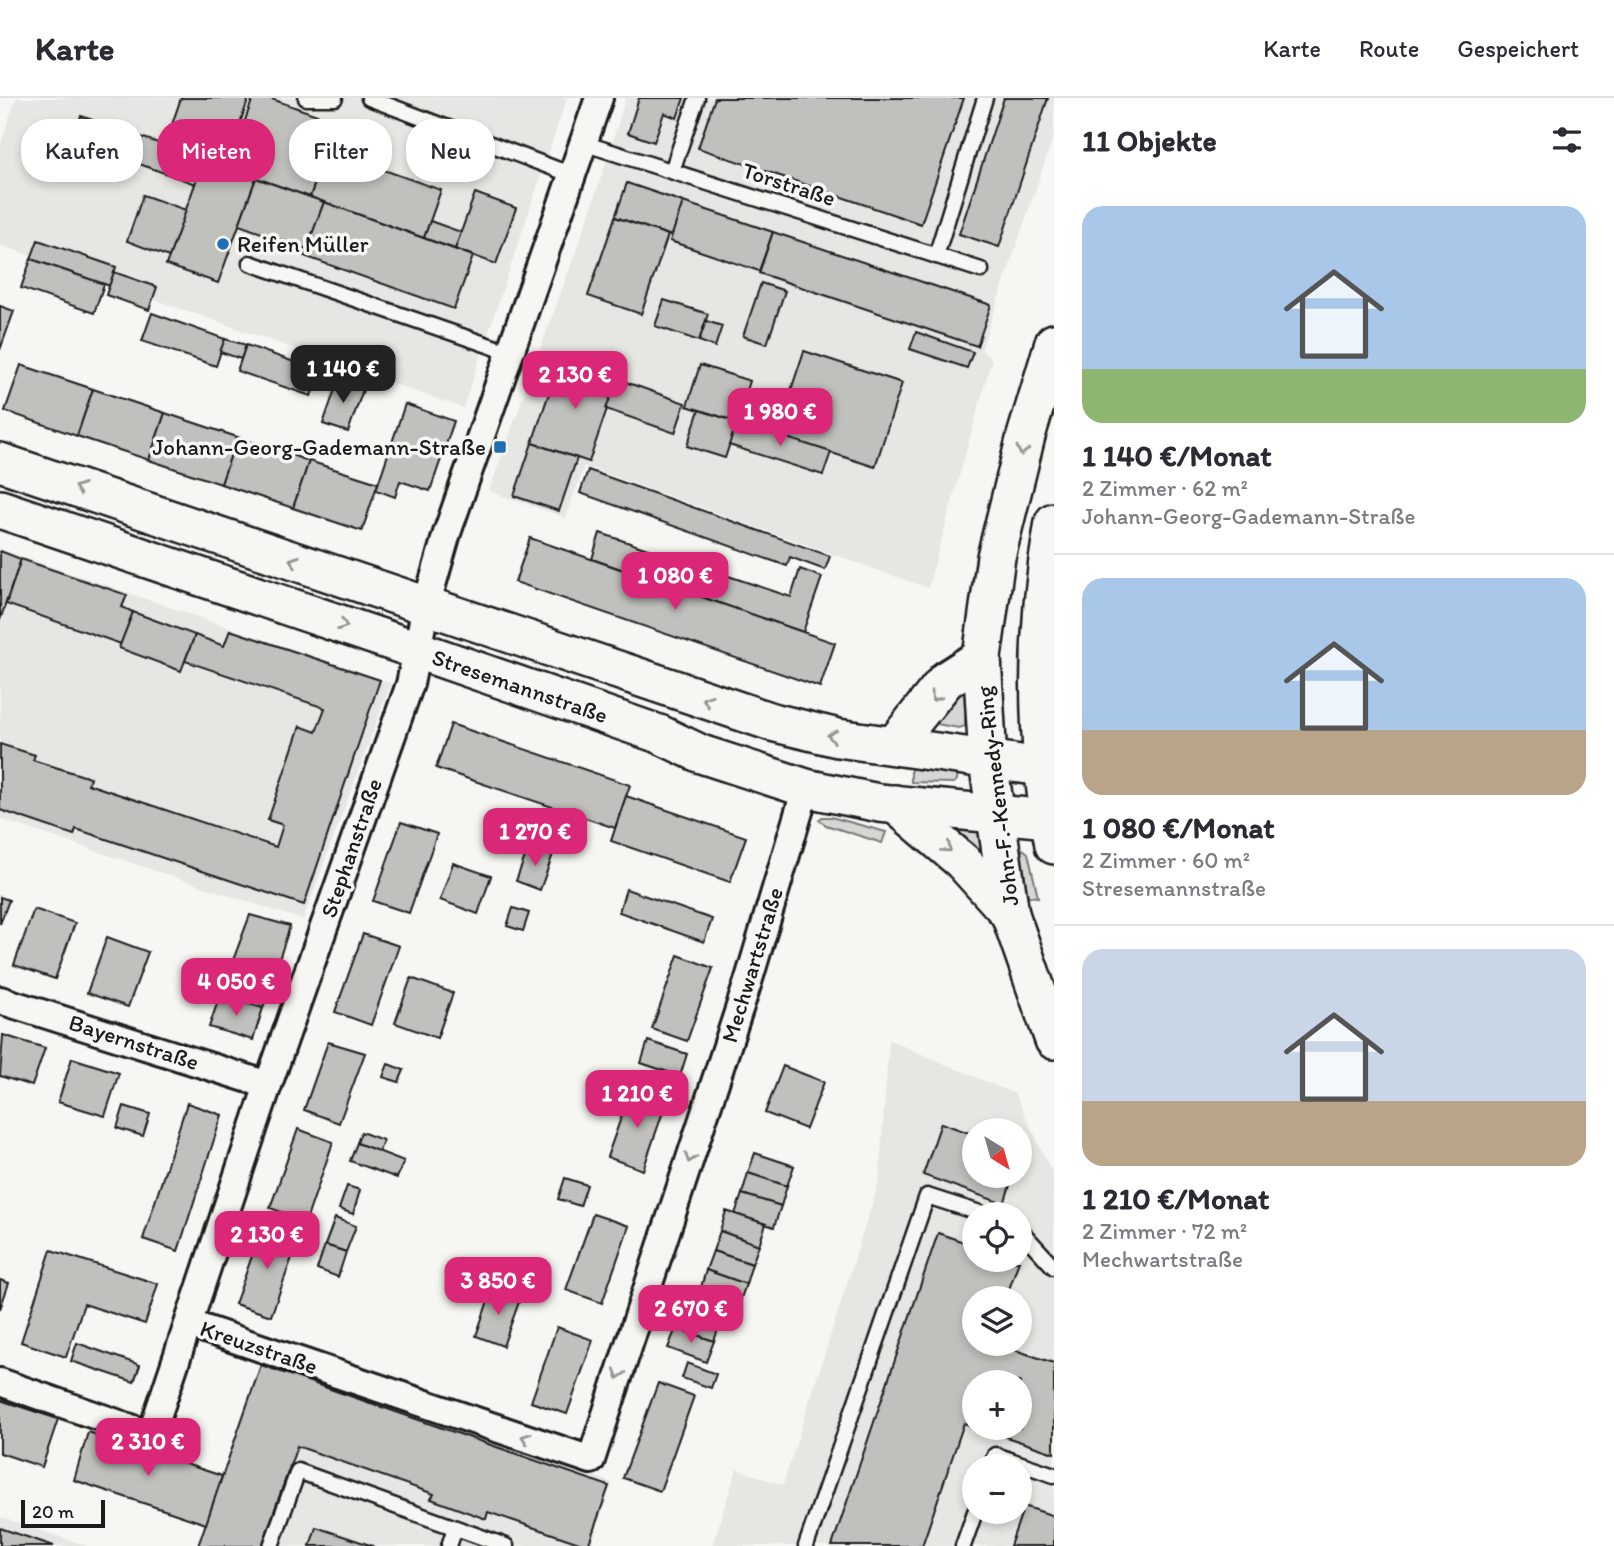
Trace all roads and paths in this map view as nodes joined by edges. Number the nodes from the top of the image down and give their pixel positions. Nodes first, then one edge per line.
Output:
1 (306, 98) edge
2 (335, 98) edge
3 (369, 98) edge
4 (599, 98) edge
5 (697, 98) edge
6 (985, 98) edge
7 (583, 143) junction
8 (672, 171) junction
9 (572, 175) junction
10 (936, 256) junction
11 (250, 263) dead end
12 (981, 270) dead end
13 (1054, 343) edge
14 (511, 353) junction
15 (0, 462) edge
16 (0, 509) edge
17 (1054, 522) edge
18 (205, 530) junction
19 (190, 573) junction
20 (426, 606) junction
21 (417, 650) junction
22 (982, 657) junction
23 (1047, 679) edge
24 (894, 745) junction
25 (988, 761) junction
26 (1048, 768) edge
27 (806, 788) junction
28 (895, 804) junction
29 (995, 812) junction
30 (1052, 828) edge
31 (1010, 914) junction
32 (0, 1000) edge
33 (1054, 1040) edge
34 (268, 1085) junction
35 (962, 1207) edge
36 (1032, 1243) edge
37 (1054, 1266) edge
38 (190, 1324) junction
39 (0, 1382) edge
40 (591, 1460) joint
41 (1032, 1468) edge
42 (1054, 1475) edge
43 (971, 1524) edge
44 (455, 1528) junction
45 (271, 1546) edge
46 (449, 1546) edge
47 (506, 1546) edge
48 (806, 1546) edge
49 (963, 1546) edge

1 - 2 lane
3 - 9 lane
4 - 7 street
5 - 8 lane
6 - 10 lane
7 - 8 lane, Torstraße
7 - 9 street
8 - 10 lane, Torstraße
9 - 14 street
10 - 12 lane, Torstraße
11 - 14 lane
13 -> 22 street, John-F.-Kennedy-Ring
14 - 20 street
18 -> 15 street, Stresemannstraße
16 - 19 street, Stresemannstraße
17 - 23 street
18 - 19 street
20 -> 18 street, Stresemannstraße
19 -> 21 street, Stresemannstraße
20 - 21 street
24 -> 20 street, Stresemannstraße
21 - 27 street, Stresemannstraße
21 - 34 street, Stephanstraße
22 -> 24 street
22 - 25 street, John-F.-Kennedy-Ring
23 - 26 street
24 - 25 street, Stresemannstraße
25 - 26 street, Stresemannstraße
25 - 29 street, John-F.-Kennedy-Ring
26 - 30 street
27 - 28 street, Stresemannstraße
27 -> 40 street, Mechwartstraße
28 - 29 street, Stresemannstraße
28 -> 31 street
29 - 30 street, Stresemannstraße
29 - 31 street, John-F.-Kennedy-Ring
31 - 33 street, John-F.-Kennedy-Ring
32 - 34 street, Bayernstraße
34 - 38 street, Stephanstraße
35 - 48 lane
36 - 37 lane
38 - 39 street, Kreuzstraße
40 -> 38 street, Kreuzstraße
41 - 42 lane
43 - 49 lane
44 - 45 lane
44 - 46 lane
44 - 47 lane

